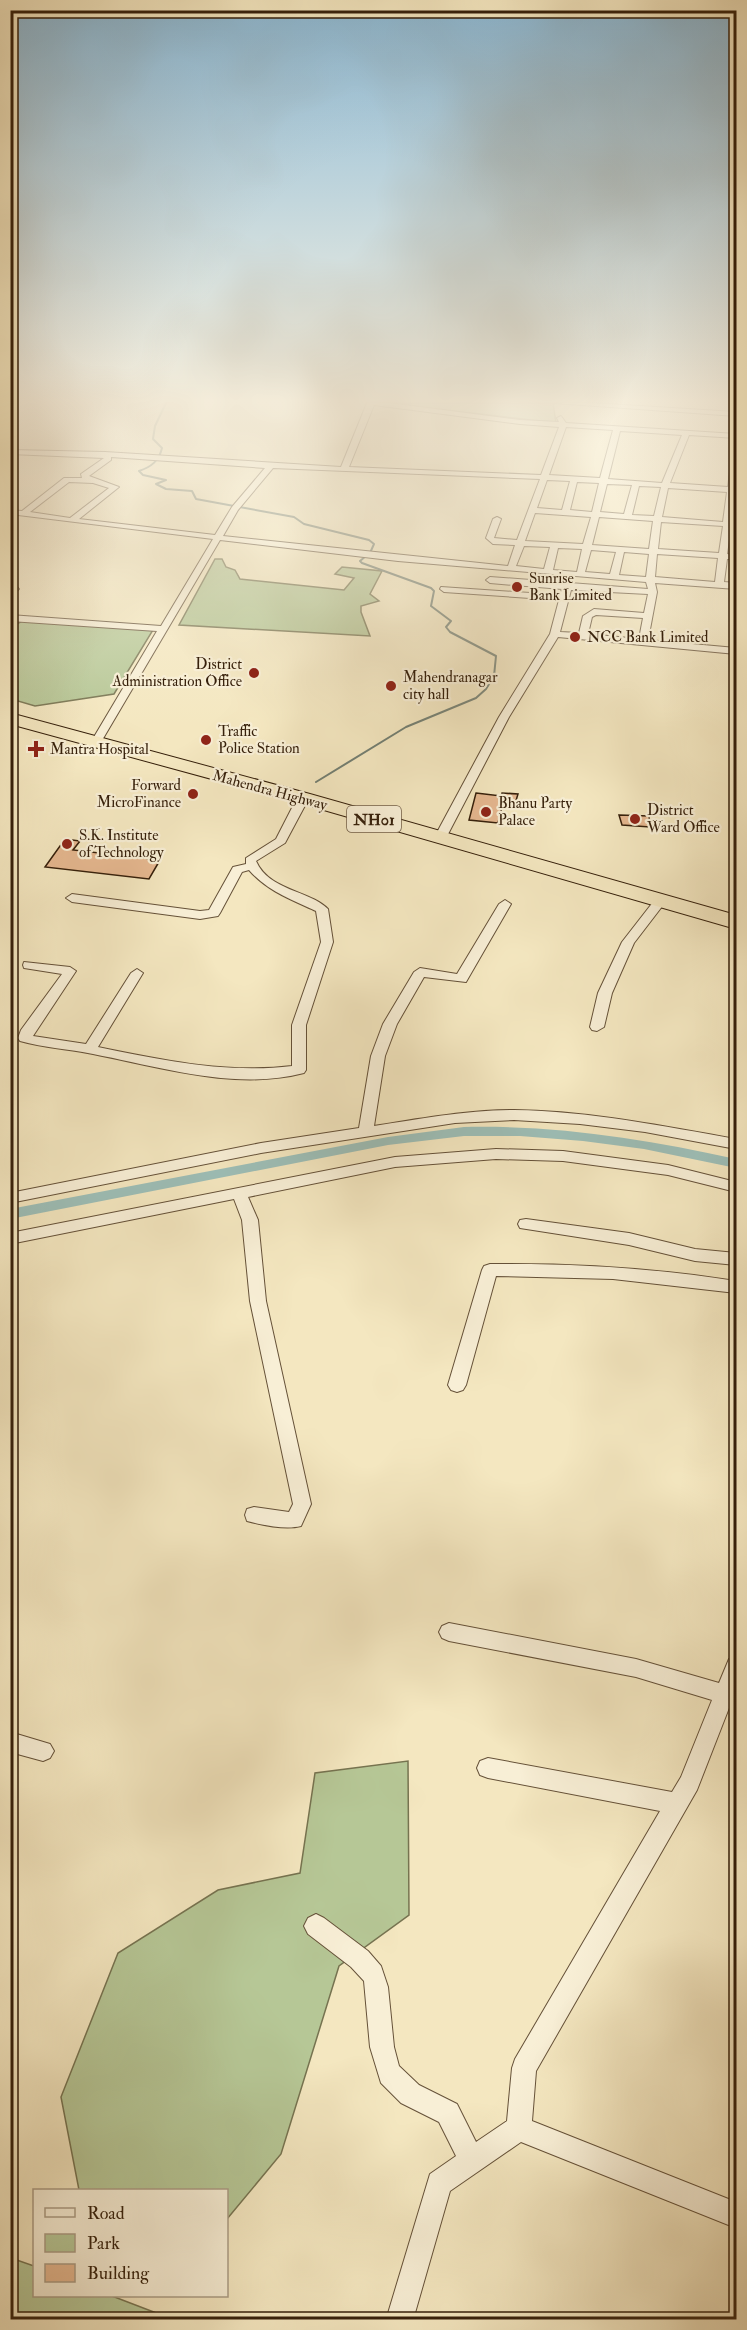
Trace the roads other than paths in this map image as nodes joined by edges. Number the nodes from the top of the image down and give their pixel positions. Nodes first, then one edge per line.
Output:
1 (10, 512) edge
2 (26, 512) edge
3 (83, 512) edge
4 (233, 512) edge
5 (532, 512) edge
6 (561, 512) edge
7 (565, 512) joint
8 (628, 512) edge
9 (659, 512) edge
10 (729, 512) edge
11 (23, 514) junction
12 (595, 514) junction
13 (627, 517) junction
14 (497, 519) dead end
15 (657, 519) junction
16 (71, 521) junction
17 (727, 525) junction
18 (736, 525) edge
19 (218, 536) junction
20 (522, 542) junction
21 (555, 544) junction
22 (587, 546) junction
23 (621, 549) junction
24 (652, 551) junction
25 (723, 556) junction
26 (736, 557) edge
27 (511, 569) junction
28 (548, 572) junction
29 (580, 575) junction
30 (614, 577) junction
31 (490, 580) dead end
32 (650, 580) junction
33 (10, 584) edge
34 (719, 585) junction
35 (736, 586) edge
36 (567, 587) junction
37 (444, 588) dead end
38 (653, 592) junction
39 (10, 594) edge
40 (564, 598) junction
41 (648, 616) junction
42 (10, 618) edge
43 (163, 628) junction
44 (555, 634) junction
45 (584, 637) junction
46 (643, 643) junction
47 (736, 651) edge
48 (10, 718) edge
49 (96, 742) junction
50 (303, 798) junction
51 (440, 838) junction
52 (251, 866) junction
53 (72, 898) dead end
54 (661, 900) junction
55 (505, 904) dead end
56 (733, 920) edge
57 (29, 965) dead end
58 (137, 973) dead end
59 (597, 1027) dead end
60 (90, 1049) junction
61 (365, 1133) junction
62 (736, 1144) edge
63 (736, 1186) edge
64 (239, 1192) junction
65 (10, 1198) edge
66 (526, 1224) dead end
67 (10, 1239) edge
68 (736, 1259) edge
69 (736, 1287) edge
70 (457, 1385) dead end
71 (254, 1515) dead end
72 (449, 1632) dead end
73 (736, 1666) edge
74 (725, 1694) junction
75 (10, 1742) edge
76 (43, 1751) dead end
77 (488, 1768) dead end
78 (677, 1804) junction
79 (316, 1926) dead end
80 (519, 2128) junction
81 (471, 2160) junction
82 (736, 2215) edge
83 (399, 2319) edge

1 - 11 street
2 - 11 street
3 - 16 street
4 - 19 street
5 - 20 street
6 - 7 street
7 - 12 street
8 - 13 street
9 - 15 street
10 - 17 street
11 - 16 street
12 - 13 street
12 - 22 street
13 - 15 street
14 - 20 street
15 - 17 street
15 - 24 street
16 - 19 street
17 - 18 street
17 - 25 street
19 - 27 street
19 - 43 street
20 - 21 street
20 - 27 street
21 - 22 street
21 - 28 street
22 - 23 street
22 - 29 street
23 - 24 street
23 - 30 street
24 - 25 street
24 - 32 street
25 - 26 street
25 - 34 street
27 - 28 street
28 - 29 street
29 - 30 street
30 - 32 street
31 - 36 street
32 - 34 street
32 - 38 street
33 - 39 street
34 - 35 street
36 - 38 street
36 - 40 street
37 - 40 street
38 - 41 street
40 - 44 street
41 - 45 street
41 - 46 street
42 - 43 street
43 - 49 street
44 - 45 street
44 - 51 street
45 - 46 street
46 - 47 street
48 - 49 highway, Mahendra Highway / NH01
49 - 50 highway, Mahendra Highway / NH01
50 - 51 highway, Mahendra Highway / NH01
50 - 52 street
51 - 54 highway, Mahendra Highway / NH01
52 - 53 street
52 - 60 street
54 - 56 highway, Mahendra Highway / NH01
54 - 59 street
55 - 61 street
57 - 60 street
58 - 60 street
61 - 62 street
61 - 65 street
63 - 64 street
64 - 67 street
64 - 71 street
66 - 68 street
69 - 70 street
72 - 74 street
73 - 74 street
74 - 78 street
75 - 76 street
77 - 78 street
78 - 80 street
79 - 81 street
80 - 81 street
80 - 82 street
81 - 83 street

